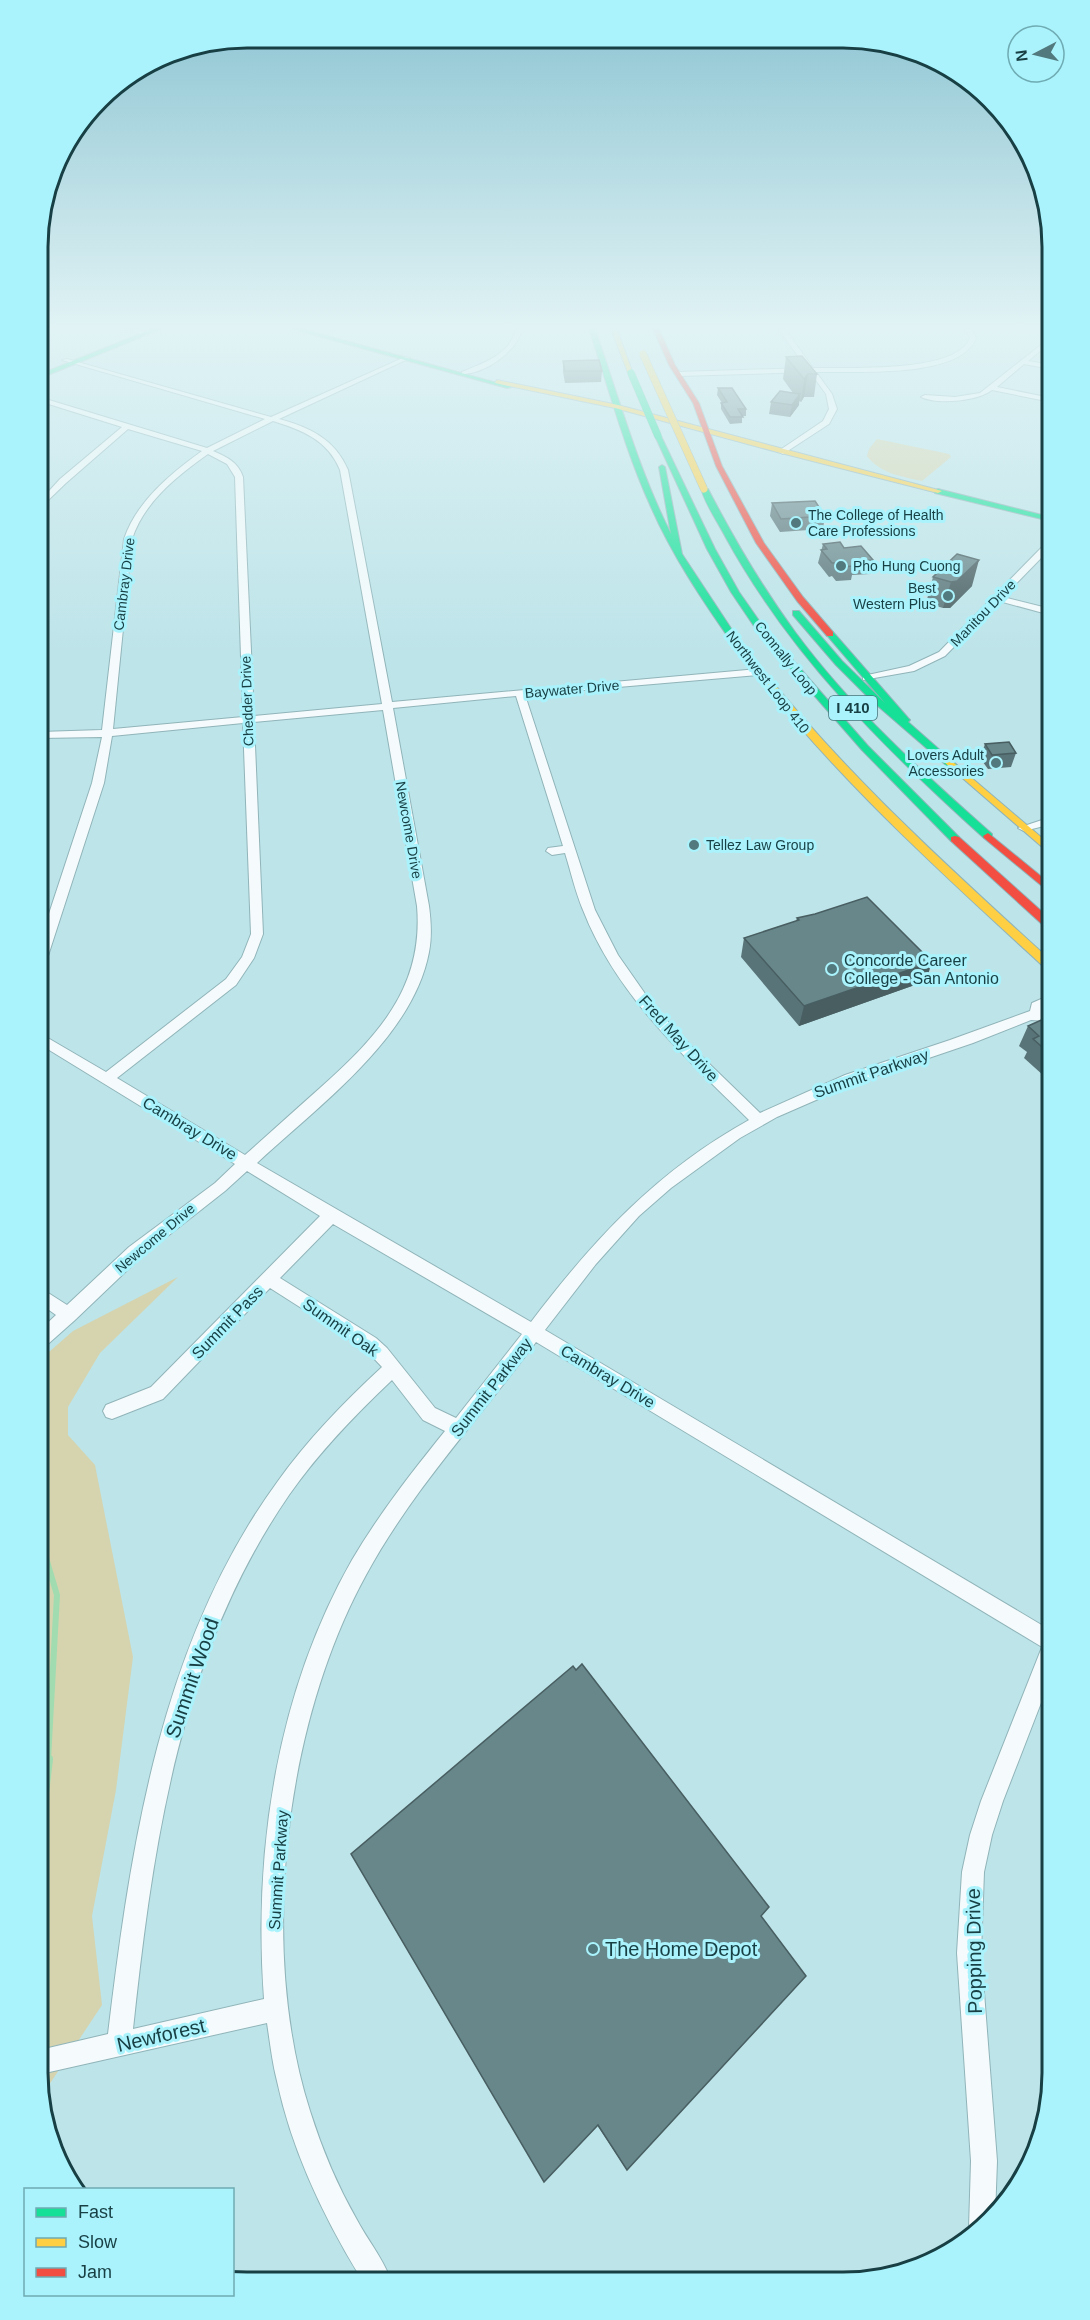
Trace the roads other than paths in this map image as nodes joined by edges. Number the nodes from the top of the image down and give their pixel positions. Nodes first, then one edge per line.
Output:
1 (114, 437) edge
2 (163, 437) edge
3 (235, 437) edge
4 (319, 437) edge
5 (628, 437) edge
6 (658, 437) edge
7 (659, 437) edge
8 (681, 437) edge
9 (682, 437) edge
10 (710, 437) edge
11 (716, 437) edge
12 (719, 437) edge
13 (804, 437) edge
14 (207, 451) junction
15 (762, 452) junction
16 (783, 452) junction
17 (717, 460) junction
18 (704, 489) junction
19 (48, 497) edge
20 (1042, 517) edge
21 (1042, 552) edge
22 (679, 554) junction
23 (998, 598) junction
24 (1042, 610) edge
25 (758, 672) junction
26 (870, 681) junction
27 (520, 694) junction
28 (387, 707) junction
29 (248, 720) junction
30 (108, 733) junction
31 (48, 735) edge
32 (956, 769) junction
33 (1042, 823) edge
34 (1024, 828) junction
35 (1042, 844) edge
36 (568, 849) junction
37 (552, 851) dead end
38 (1042, 883) edge
39 (1042, 918) edge
40 (48, 935) edge
41 (1042, 958) edge
42 (1042, 1004) edge
43 (1042, 1015) edge
44 (48, 1043) edge
45 (108, 1078) junction
46 (758, 1120) junction
47 (247, 1162) junction
48 (331, 1215) junction
49 (269, 1279) junction
50 (48, 1300) edge
51 (69, 1315) junction
52 (534, 1332) junction
53 (48, 1334) edge
54 (392, 1368) junction
55 (112, 1411) dead end
56 (459, 1429) junction
57 (1042, 1636) edge
58 (1042, 1673) edge
59 (278, 2008) junction
60 (119, 2044) junction
61 (48, 2060) edge
62 (982, 2215) edge
63 (373, 2272) edge

1 - 19 street
2 - 14 street, Chedder Drive
3 - 14 street, Cambray Drive
4 - 28 street, Newcome Drive
5 - 22 main road, Northwest Loop 410
6 - 22 main road
7 - 39 main road, Connally Loop / I 410
8 - 18 main road, Connally Loop / I 410, bridge
9 - 17 main road
10 - 17 main road
11 - 15 main road
12 - 16 main road
13 - 16 street
14 - 29 street, Chedder Drive
14 - 30 street, Cambray Drive
15 - 16 main road
15 - 17 main road
16 - 20 main road
17 - 26 main road
18 - 32 main road
18 - 38 main road, Connally Loop / I 410
21 - 23 street, Manitou Drive
22 - 25 main road, Northwest Loop 410
23 - 24 street
23 - 26 street, Manitou Drive
25 - 27 street, Baywater Drive
25 - 41 main road, Northwest Loop 410
26 - 32 main road
27 - 28 street, Baywater Drive
27 - 36 street, Fred May Drive
28 - 29 street, Baywater Drive
28 - 47 street, Newcome Drive
29 - 30 street, Baywater Drive
29 - 45 street, Chedder Drive
30 - 31 street, Baywater Drive
30 - 40 street, Cambray Drive
32 - 34 main road
33 - 34 street
34 - 35 main road
36 - 37 street
36 - 46 street, Fred May Drive
42 - 43 street, Summit Parkway
43 - 46 street, Summit Parkway
44 - 45 street, Cambray Drive
45 - 47 street, Cambray Drive
46 - 52 street, Summit Parkway
47 - 48 street, Cambray Drive
47 - 51 street, Newcome Drive
48 - 49 street, Summit Pass
48 - 52 street, Cambray Drive
49 - 54 street, Summit Oak
49 - 55 street, Summit Pass
50 - 51 street
51 - 53 street, Newcome Drive
52 - 56 street, Summit Parkway
52 - 57 street, Cambray Drive
54 - 56 street, Summit Oak
54 - 60 street, Summit Wood
56 - 59 street, Summit Parkway
58 - 62 street, Popping Drive
59 - 60 street, Newforest
59 - 63 street, Summit Parkway
60 - 61 street, Newforest

